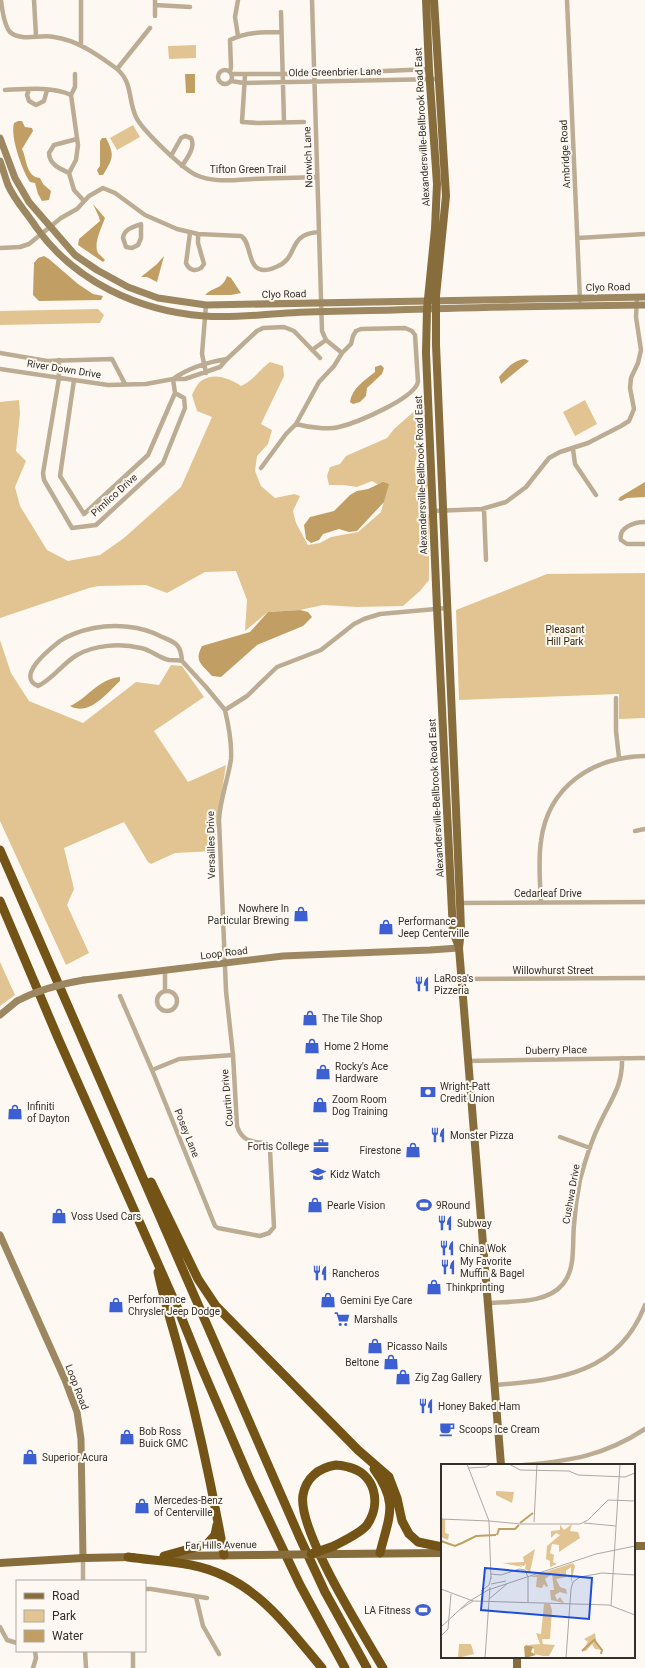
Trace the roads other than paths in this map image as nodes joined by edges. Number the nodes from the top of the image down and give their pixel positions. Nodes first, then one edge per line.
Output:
1 (1, 0) edge
2 (34, 0) edge
3 (81, 0) edge
4 (238, 0) edge
5 (312, 0) edge
6 (426, 0) edge
7 (434, 0) edge
8 (567, 0) edge
9 (155, 3) edge
10 (190, 7) dead end
11 (1, 9) edge
12 (281, 12) dead end
13 (155, 16) dead end
14 (150, 28) dead end
15 (281, 32) junction
16 (36, 36) junction
17 (238, 36) junction
18 (81, 45) junction
19 (438, 68) junction
20 (117, 69) junction
21 (428, 69) junction
22 (230, 73) junction
23 (75, 74) dead end
24 (283, 74) junction
25 (314, 74) junction
26 (245, 75) junction
27 (430, 79) junction
28 (439, 79) junction
29 (230, 81) junction
30 (283, 81) junction
31 (314, 81) junction
32 (244, 82) junction
33 (29, 89) junction
34 (5, 90) dead end
35 (47, 90) junction
36 (71, 95) junction
37 (284, 122) junction
38 (304, 122) dead end
39 (0, 138) edge
40 (77, 139) junction
41 (171, 156) junction
42 (0, 161) edge
43 (182, 166) junction
44 (70, 173) junction
45 (317, 177) junction
46 (84, 201) junction
47 (145, 215) junction
48 (141, 224) junction
49 (50, 227) junction
50 (319, 232) junction
51 (190, 233) junction
52 (198, 234) junction
53 (645, 234) edge
54 (41, 235) junction
55 (578, 238) junction
56 (0, 248) edge
57 (645, 296) edge
58 (637, 297) junction
59 (580, 298) junction
60 (321, 304) junction
61 (432, 304) junction
62 (206, 305) junction
63 (637, 305) junction
64 (645, 305) edge
65 (580, 307) junction
66 (321, 313) junction
67 (204, 316) junction
68 (326, 340) junction
69 (643, 341) edge
70 (312, 350) junction
71 (0, 353) edge
72 (342, 353) junction
73 (320, 358) dead end
74 (227, 359) junction
75 (59, 360) junction
76 (204, 365) junction
77 (0, 369) edge
78 (206, 373) junction
79 (59, 378) junction
80 (173, 379) junction
81 (74, 380) junction
82 (125, 384) junction
83 (175, 393) junction
84 (429, 420) junction
85 (439, 420) junction
86 (296, 424) junction
87 (573, 449) junction
88 (262, 468) dead end
89 (596, 495) dead end
90 (484, 509) junction
91 (444, 510) junction
92 (433, 511) junction
93 (645, 522) edge
94 (645, 544) edge
95 (486, 560) dead end
96 (437, 608) junction
97 (447, 608) junction
98 (182, 661) junction
99 (616, 698) dead end
100 (441, 699) junction
101 (451, 699) junction
102 (225, 710) junction
103 (645, 756) edge
104 (619, 758) junction
105 (455, 789) junction
106 (446, 790) junction
107 (645, 829) edge
108 (636, 831) dead end
109 (0, 850) edge
110 (0, 901) edge
111 (645, 902) edge
112 (460, 903) junction
113 (541, 903) junction
114 (452, 904) junction
115 (459, 948) junction
116 (225, 963) junction
117 (165, 970) junction
118 (645, 978) edge
119 (461, 979) junction
120 (165, 991) junction
121 (120, 996) dead end
122 (0, 1015) edge
123 (232, 1056) junction
124 (622, 1058) junction
125 (645, 1058) edge
126 (468, 1061) junction
127 (152, 1070) junction
128 (100, 1081) junction
129 (560, 1137) dead end
130 (590, 1148) junction
131 (269, 1233) joint
132 (0, 1235) edge
133 (155, 1255) junction
134 (489, 1303) junction
135 (645, 1305) edge
136 (643, 1316) edge
137 (496, 1385) junction
138 (643, 1430) edge
139 (645, 1436) edge
140 (363, 1454) junction
141 (502, 1464) edge
142 (538, 1464) edge
143 (218, 1520) junction
144 (441, 1547) edge
145 (335, 1550) junction
146 (380, 1553) junction
147 (441, 1553) edge
148 (311, 1554) joint
149 (224, 1555) junction
150 (164, 1556) junction
151 (128, 1557) junction
152 (83, 1558) junction
153 (0, 1563) edge
154 (83, 1580) edge
155 (146, 1589) edge
156 (196, 1596) junction
157 (206, 1598) dead end
158 (0, 1627) edge
159 (16, 1643) edge
160 (35, 1652) edge
161 (85, 1652) edge
162 (133, 1652) edge
163 (219, 1654) dead end
164 (517, 1658) edge
165 (33, 1668) edge
166 (86, 1668) edge
167 (133, 1668) edge
168 (322, 1668) edge
169 (345, 1668) edge
170 (367, 1668) edge
171 (382, 1668) edge
172 (518, 1668) edge

1 - 11 street, Tifton Green Trail
2 - 16 street
3 - 18 street
4 - 17 street
5 - 25 street, Norwich Lane
6 - 21 main road, Alexandersville-Bellbrook Road East
7 - 19 main road, Alexandersville-Bellbrook Road East
8 - 55 street, Ambridge Road
9 - 10 street
9 - 13 street
11 - 16 street, Tifton Green Trail
12 - 15 street
14 - 20 street
15 - 17 street
15 - 24 street
16 - 18 street, Tifton Green Trail
17 - 22 street
18 - 20 street, Tifton Green Trail
19 - 21 street, Olde Greenbrier Lane
19 - 28 main road, Alexandersville-Bellbrook Road East
20 - 41 street, Tifton Green Trail
21 - 25 street, Olde Greenbrier Lane
21 - 27 main road, Alexandersville-Bellbrook Road East
22 - 26 street, Olde Greenbrier Lane
22 - 29 street
22 - 29 street, Olde Greenbrier Lane
23 - 36 street
24 - 25 street, Olde Greenbrier Lane
24 - 26 street, Olde Greenbrier Lane
24 - 30 street
25 - 31 street, Norwich Lane
26 - 32 street
27 - 28 street, Olde Greenbrier Lane
27 - 31 street, Olde Greenbrier Lane
27 - 61 main road, Alexandersville-Bellbrook Road East
28 - 61 main road, Alexandersville-Bellbrook Road East
29 - 32 street, Olde Greenbrier Lane
30 - 31 street, Olde Greenbrier Lane
30 - 32 street, Olde Greenbrier Lane
30 - 37 street
31 - 45 street, Norwich Lane
32 - 37 street
33 - 34 street
33 - 35 street
33 - 35 street
35 - 36 street
36 - 40 street
37 - 38 street
39 - 49 street, Clyo Road
40 - 44 street
40 - 44 street
41 - 43 street, Tifton Green Trail
41 - 43 street
42 - 54 street, Clyo Road
43 - 45 street, Tifton Green Trail
44 - 46 street
45 - 50 street, Norwich Lane
46 - 47 street
46 - 49 street
47 - 48 street
47 - 51 street
48 - 48 street
49 - 54 street
49 - 62 street, Clyo Road
50 - 52 street
50 - 60 street, Norwich Lane
51 - 52 street
51 - 52 street
53 - 55 street
54 - 56 street
54 - 67 street, Clyo Road
55 - 59 street, Ambridge Road
57 - 58 street, Clyo Road
58 - 59 street, Clyo Road
58 - 63 street
59 - 61 street, Clyo Road
59 - 65 street, Ambridge Road
60 - 61 street, Clyo Road
60 - 62 street, Clyo Road
60 - 66 street, Norwich Lane
61 - 65 street, Clyo Road
61 - 66 street, Clyo Road
61 - 84 main road, Alexandersville-Bellbrook Road East
61 - 85 main road, Alexandersville-Bellbrook Road East
62 - 67 street
63 - 64 street, Clyo Road
63 - 65 street, Clyo Road
63 - 69 street
66 - 67 street, Clyo Road
66 - 68 street, Norwich Lane
67 - 76 street
68 - 70 street
68 - 72 street
69 - 87 street
70 - 73 street, River Down Drive
70 - 74 street, River Down Drive
71 - 75 street, River Down Drive
72 - 86 street
72 - 86 street
74 - 76 street, River Down Drive
74 - 78 street, River Down Drive
75 - 79 street, Pimlico Drive
75 - 82 street, River Down Drive
76 - 78 street
76 - 80 street, River Down Drive
77 - 79 street, River Down Drive
78 - 80 street, River Down Drive
79 - 81 street, River Down Drive
79 - 83 street, Pimlico Drive
80 - 82 street, River Down Drive
80 - 83 street, Pimlico Drive
81 - 82 street, River Down Drive
81 - 83 street, Pimlico Drive
84 - 85 main road
84 - 92 main road, Alexandersville-Bellbrook Road East
85 - 91 main road, Alexandersville-Bellbrook Road East
86 - 88 street
87 - 89 street
87 - 90 street
90 - 91 street
90 - 95 street
91 - 92 street
91 - 97 main road, Alexandersville-Bellbrook Road East
92 - 96 main road, Alexandersville-Bellbrook Road East
93 - 94 street
96 - 97 street
96 - 100 main road, Alexandersville-Bellbrook Road East
96 - 102 street
97 - 101 main road, Alexandersville-Bellbrook Road East
98 - 98 street
98 - 102 street
99 - 104 street
100 - 101 main road
100 - 106 main road, Alexandersville-Bellbrook Road East
101 - 105 main road, Alexandersville-Bellbrook Road East
102 - 116 street, Versailles Drive
103 - 104 street
104 - 113 street
105 - 106 main road
105 - 112 main road, Alexandersville-Bellbrook Road East
106 - 114 main road, Alexandersville-Bellbrook Road East
107 - 108 street
109 - 128 highway
110 - 133 highway
111 - 113 street, Cedarleaf Drive
112 - 113 street, Cedarleaf Drive
112 - 114 street, Cedarleaf Drive
112 - 115 main road, Alexandersville-Bellbrook Road East
114 - 115 main road, Alexandersville-Bellbrook Road East
115 - 116 street, Loop Road
115 - 119 main road, Alexandersville-Bellbrook Road East
116 - 117 street, Loop Road
116 - 123 street, Courtin Drive
117 - 120 street
117 - 122 street, Loop Road, bridge
118 - 119 street, Willowhurst Street
119 - 126 main road, Alexandersville-Bellbrook Road East
120 - 120 street
121 - 127 street, Posey Lane
123 - 127 street
123 - 131 street, Courtin Drive
124 - 125 street, Duberry Place
124 - 126 street, Duberry Place
124 - 130 street, Cushwa Drive
126 - 134 main road, Alexandersville-Bellbrook Road East
127 - 131 street, Posey Lane
128 - 140 highway
128 - 170 highway
129 - 130 street
130 - 134 street, Cushwa Drive
132 - 152 street, Loop Road
133 - 143 highway
133 - 169 highway
134 - 137 main road, Alexandersville-Bellbrook Road East
135 - 136 street
136 - 137 street
137 - 141 main road, Alexandersville-Bellbrook Road East
138 - 139 street
138 - 142 street
140 - 144 highway
140 - 146 highway
143 - 149 highway
143 - 150 highway
145 - 146 main road
145 - 148 highway, bridge
145 - 171 highway
146 - 147 main road
148 - 149 main road, Far Hills Avenue, bridge
149 - 150 main road, Far Hills Avenue
150 - 151 main road, Far Hills Avenue
151 - 152 main road, Far Hills Avenue
151 - 168 highway
152 - 153 main road, Far Hills Avenue
152 - 154 street
155 - 156 street
156 - 157 street
156 - 163 street
158 - 159 street
160 - 165 street
161 - 166 street
162 - 167 street
164 - 172 main road

